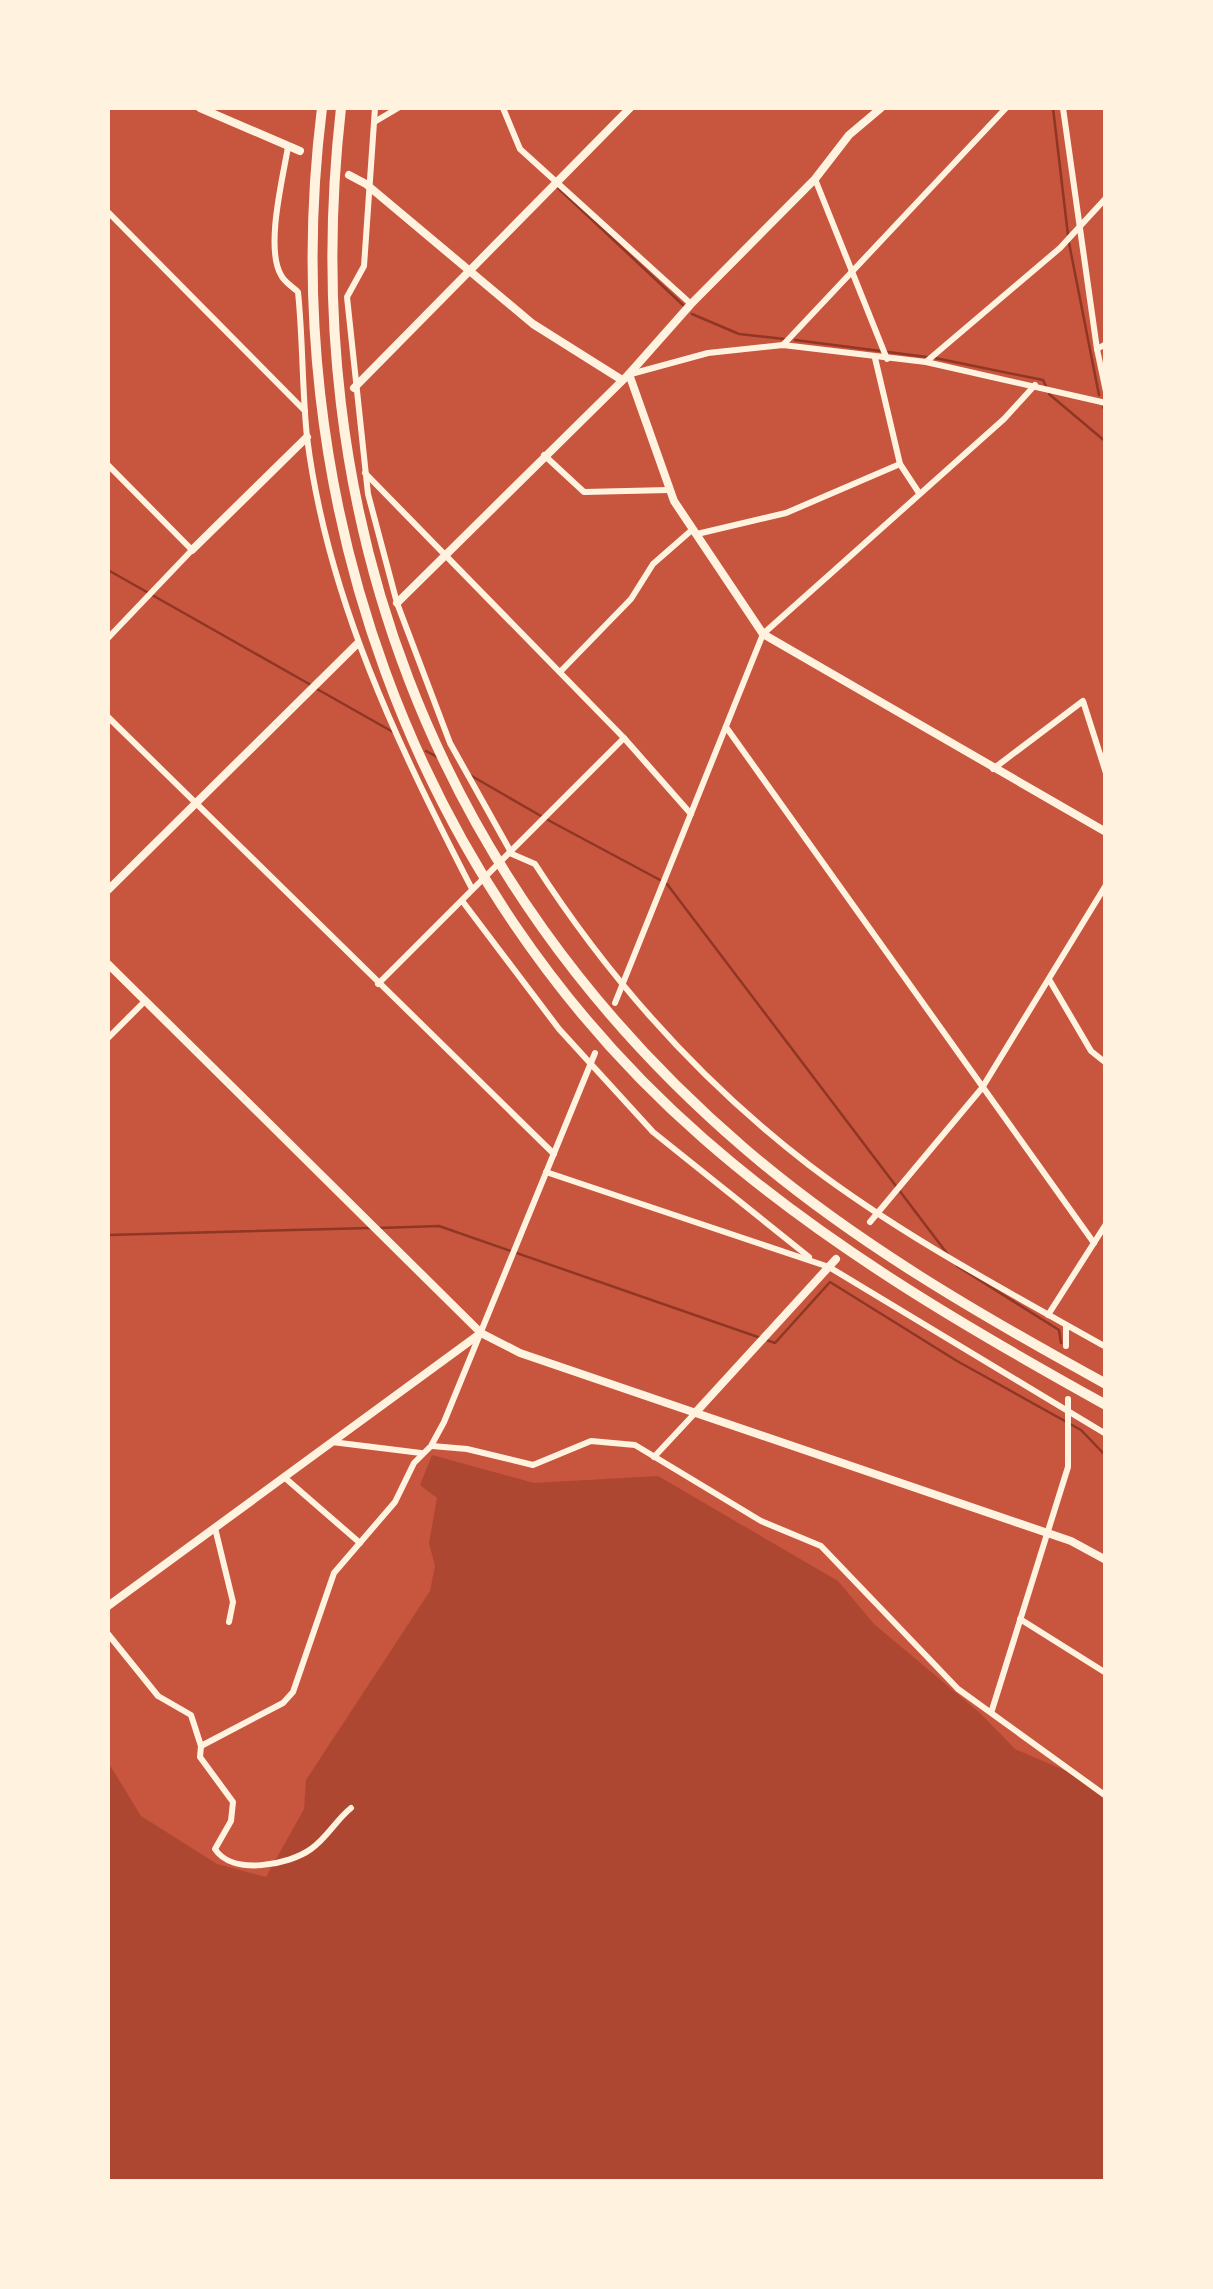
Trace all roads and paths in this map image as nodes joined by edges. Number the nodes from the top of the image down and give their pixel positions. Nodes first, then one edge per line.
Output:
1 (200, 108) edge
2 (322, 108) edge
3 (342, 108) edge
4 (375, 108) edge
5 (398, 108) edge
6 (503, 108) edge
7 (630, 108) edge
8 (882, 108) edge
9 (1006, 108) edge
10 (1063, 108) edge
11 (375, 122) junction
12 (288, 148) junction
13 (300, 151) dead end
14 (349, 175) dead end
15 (814, 180) junction
16 (366, 184) junction
17 (557, 184) junction
18 (1106, 198) edge
19 (108, 212) edge
20 (1081, 226) junction
21 (853, 271) junction
22 (469, 274) junction
23 (691, 304) junction
24 (1106, 344) edge
25 (783, 345) junction
26 (1097, 349) junction
27 (875, 358) junction
28 (887, 358) junction
29 (926, 362) junction
30 (625, 377) junction
31 (1035, 385) junction
32 (354, 388) junction
33 (1106, 392) edge
34 (1106, 403) edge
35 (306, 412) junction
36 (308, 437) junction
37 (544, 455) junction
38 (900, 464) junction
39 (108, 465) edge
40 (364, 472) junction
41 (669, 490) junction
42 (919, 493) junction
43 (695, 532) junction
44 (192, 550) junction
45 (446, 554) junction
46 (397, 603) junction
47 (763, 634) junction
48 (108, 638) edge
49 (357, 644) junction
50 (560, 672) junction
51 (108, 717) edge
52 (726, 727) junction
53 (624, 738) junction
54 (992, 769) junction
55 (1106, 773) edge
56 (196, 804) junction
57 (691, 814) junction
58 (1106, 832) edge
59 (512, 854) junction
60 (1106, 885) edge
61 (471, 887) junction
62 (108, 890) edge
63 (462, 902) junction
64 (108, 964) edge
65 (1050, 981) junction
66 (378, 984) junction
67 (622, 986) junction
68 (146, 1001) junction
69 (615, 1003) dead end
70 (108, 1038) edge
71 (595, 1053) dead end
72 (1106, 1063) edge
73 (590, 1064) junction
74 (982, 1088) junction
75 (554, 1154) junction
76 (546, 1172) junction
77 (879, 1212) junction
78 (870, 1222) dead end
79 (1106, 1224) edge
80 (1094, 1242) junction
81 (810, 1258) junction
82 (832, 1263) junction
83 (1048, 1315) junction
84 (1066, 1325) junction
85 (481, 1333) junction
86 (1066, 1346) dead end
87 (1106, 1347) edge
88 (1106, 1384) edge
89 (1068, 1400) dead end
90 (1106, 1405) edge
91 (696, 1412) junction
92 (1068, 1415) junction
93 (1106, 1434) edge
94 (332, 1442) junction
95 (431, 1446) junction
96 (422, 1453) junction
97 (654, 1457) junction
98 (284, 1477) junction
99 (215, 1528) junction
100 (1046, 1534) junction
101 (360, 1543) junction
102 (1106, 1560) edge
103 (108, 1606) edge
104 (1020, 1620) junction
105 (228, 1622) dead end
106 (108, 1634) edge
107 (1106, 1673) edge
108 (992, 1710) junction
109 (201, 1746) junction
110 (1106, 1796) edge
111 (351, 1808) dead end

1 - 12 street
2 - 90 highway
3 - 88 highway
4 - 11 street
5 - 11 street
6 - 17 street
7 - 17 street
8 - 15 street
9 - 21 street
10 - 20 street
11 - 16 street
12 - 13 street
12 - 35 street
14 - 16 street
15 - 21 street
15 - 23 street
16 - 22 street
16 - 32 street
17 - 22 street
17 - 23 street
18 - 20 street
19 - 35 street
20 - 26 street
20 - 29 street
21 - 25 street
21 - 28 street
22 - 30 street
22 - 32 street
23 - 30 street
24 - 26 street
25 - 27 street
25 - 30 street
26 - 33 street
27 - 28 street
27 - 38 street
28 - 29 street
29 - 31 street
30 - 37 street
30 - 41 street
31 - 34 street
31 - 42 street
32 - 40 street
35 - 36 street
36 - 44 street
36 - 49 street
37 - 41 street
37 - 45 street
38 - 42 street
38 - 43 street
39 - 44 street
40 - 45 street
40 - 46 street
41 - 43 street
42 - 47 street
43 - 47 street
43 - 50 street
44 - 48 street
45 - 46 street
45 - 50 street
46 - 59 street
47 - 52 street
47 - 54 street
49 - 56 street
49 - 61 street
50 - 53 street
51 - 56 street
52 - 57 street
52 - 74 street
53 - 57 street
53 - 59 street
54 - 55 street
54 - 58 street
56 - 62 street
56 - 66 street
57 - 67 street
59 - 61 street
59 - 67 street
60 - 65 street
61 - 63 street
63 - 66 street
63 - 73 street
64 - 68 street
65 - 72 street
65 - 74 street
66 - 75 street
67 - 69 street
67 - 77 street
68 - 70 street
68 - 85 street
71 - 73 street
73 - 75 street
73 - 81 street
74 - 77 street
74 - 80 street
75 - 76 street
76 - 81 street
76 - 85 street
77 - 78 street
77 - 83 street
79 - 80 street
80 - 83 street
81 - 82 street
82 - 91 street
82 - 92 street
83 - 84 street
84 - 86 street
84 - 87 street
85 - 91 street
85 - 94 street
85 - 95 street
89 - 92 street
91 - 97 street
91 - 100 street
92 - 93 street
92 - 100 street
94 - 96 street
94 - 98 street
95 - 96 street
95 - 97 street
96 - 101 street
97 - 108 street
98 - 99 street
98 - 101 street
99 - 103 street
99 - 105 street
100 - 102 street
100 - 104 street
101 - 109 street
104 - 107 street
104 - 108 street
106 - 109 street
108 - 110 street
109 - 111 street

